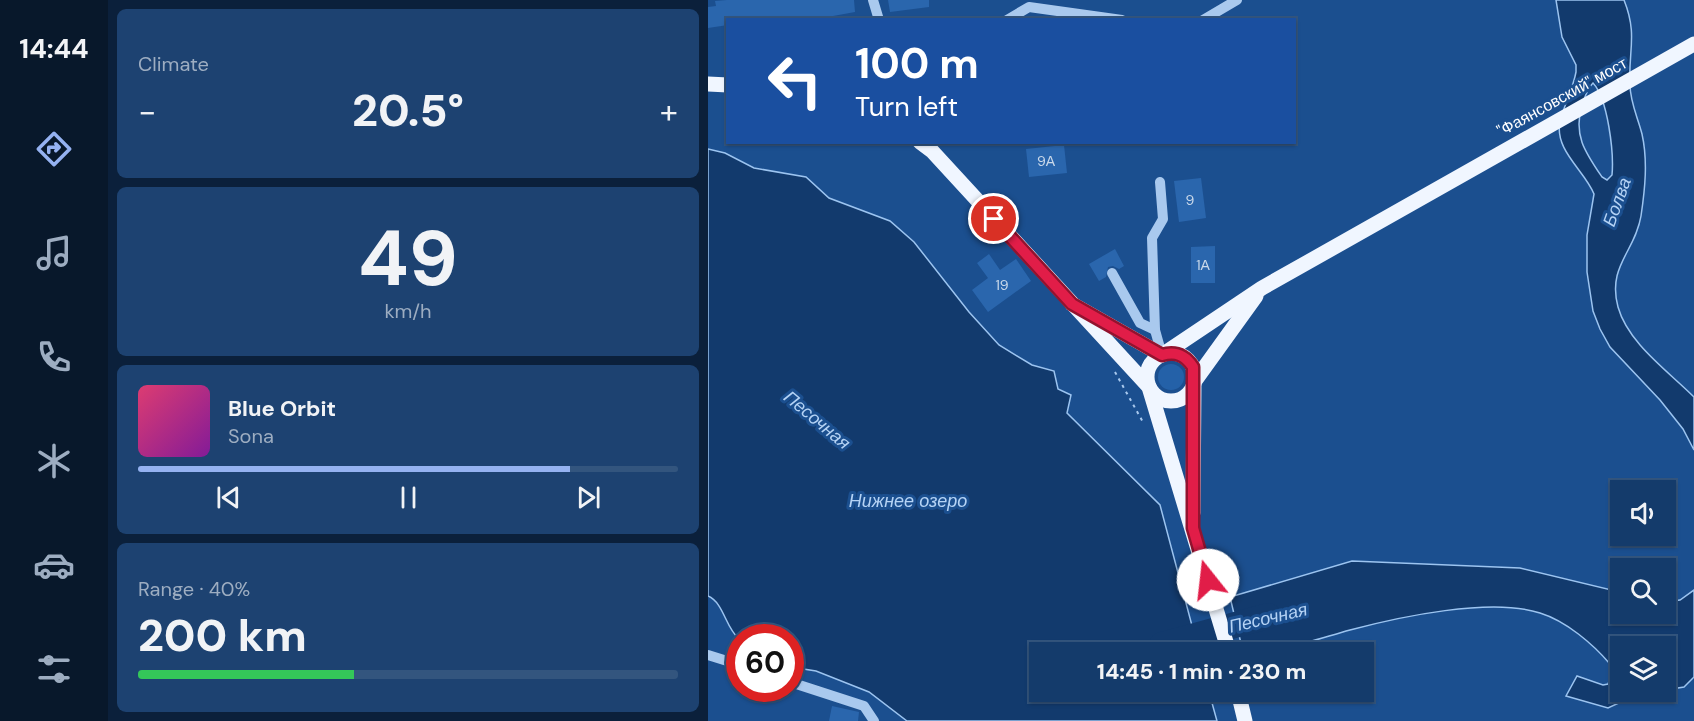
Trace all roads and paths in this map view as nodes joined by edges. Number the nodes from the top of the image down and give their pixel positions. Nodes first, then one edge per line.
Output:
1 (873, 0) edge
2 (1237, 0) edge
3 (878, 18) edge
4 (1010, 18) edge
5 (1108, 18) edge
6 (1206, 18) edge
7 (1694, 44) edge
8 (708, 84) edge
9 (726, 85) edge
10 (923, 144) edge
11 (1160, 182) dead end
12 (1112, 273) dead end
13 (1262, 288) junction
14 (1072, 304) junction
15 (1155, 330) junction
16 (1162, 355) junction
17 (1112, 367) dead end
18 (1194, 382) junction
19 (1149, 387) junction
20 (1145, 426) dead end
21 (1193, 528) junction
22 (1226, 642) edge
23 (708, 655) edge
24 (726, 661) edge
25 (804, 687) edge
26 (1240, 702) edge
27 (874, 721) edge
28 (1245, 721) edge

1 - 3 street
2 - 6 street
4 - 5 street
7 - 13 main road, "Фаянсовский" мост
8 - 9 main road
10 - 14 main road
11 - 15 street
12 - 15 street
13 - 16 main road, "Фаянсовский" мост
13 - 18 main road
14 - 16 main road
14 - 19 main road
15 - 16 street
16 - 18 main road
16 - 19 main road
17 - 20 path
18 - 19 main road
18 - 21 main road
19 - 21 main road
21 - 22 main road
23 - 24 street
25 - 27 street
26 - 28 main road

